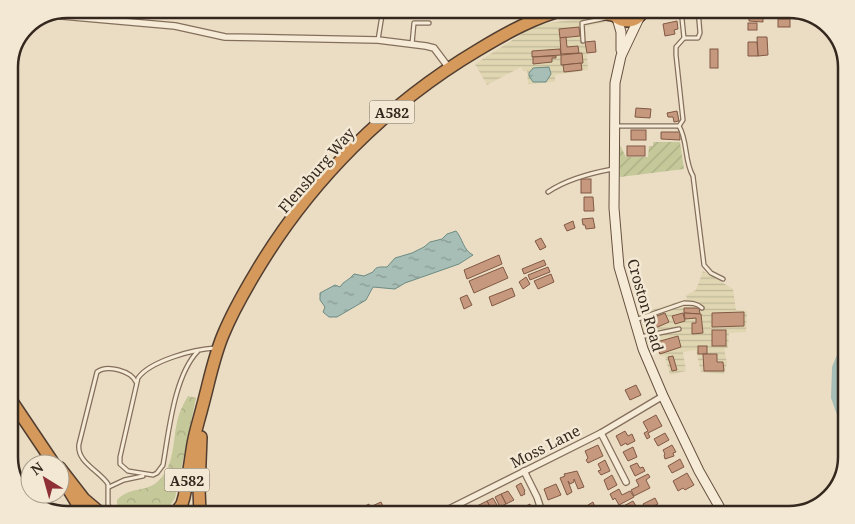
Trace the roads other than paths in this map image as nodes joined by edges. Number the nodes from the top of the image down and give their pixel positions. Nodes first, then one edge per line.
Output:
1 (85, 18) edge
2 (381, 18) edge
3 (538, 18) edge
4 (600, 18) edge
5 (616, 18) edge
6 (620, 18) edge
7 (637, 18) edge
8 (640, 18) edge
9 (681, 18) edge
10 (699, 18) edge
11 (429, 23) dead end
12 (684, 38) junction
13 (378, 40) junction
14 (583, 41) dead end
15 (412, 44) junction
16 (621, 56) junction
17 (450, 68) junction
18 (615, 126) junction
19 (679, 126) junction
20 (614, 169) junction
21 (548, 192) dead end
22 (723, 279) dead end
23 (702, 308) dead end
24 (635, 320) junction
25 (679, 329) dead end
26 (640, 337) junction
27 (218, 348) junction
28 (198, 351) junction
29 (136, 383) junction
30 (662, 396) junction
31 (203, 405) junction
32 (18, 410) edge
33 (601, 433) junction
34 (48, 454) edge
35 (524, 471) junction
36 (146, 475) junction
37 (70, 480) edge
38 (626, 482) dead end
39 (109, 487) junction
40 (70, 492) edge
41 (79, 506) edge
42 (93, 506) edge
43 (109, 506) edge
44 (181, 506) edge
45 (200, 506) edge
46 (455, 506) edge
47 (540, 506) edge
48 (719, 506) edge

1 - 13 street
2 - 13 lane
3 - 17 highway, Flensburg Way / A582
4 - 14 lane
5 - 16 street, Croston Road
6 - 7 highway, A582
8 - 16 street, Croston Road
9 - 12 lane
10 - 12 lane
11 - 15 lane
12 - 19 lane
13 - 15 street
15 - 17 street
16 - 18 street, Croston Road
17 - 27 highway, Flensburg Way / A582
18 - 19 lane
18 - 20 street, Croston Road
19 - 22 lane
20 - 21 lane
20 - 24 street, Croston Road
23 - 24 lane
24 - 26 street, Croston Road
25 - 26 lane
26 - 30 street, Croston Road
27 - 28 lane
27 - 31 highway, Flensburg Way / A582
28 - 29 lane
28 - 36 lane
29 - 36 lane
29 - 39 lane
30 - 33 street, Moss Lane
30 - 48 street, Croston Road
31 - 44 highway, Flensburg Way / A582
31 - 45 highway, Flensburg Way / A582
32 - 34 highway
33 - 35 street, Moss Lane
33 - 38 street
35 - 46 street, Moss Lane
35 - 47 street
36 - 39 lane
37 - 42 highway
39 - 43 lane
40 - 41 highway

